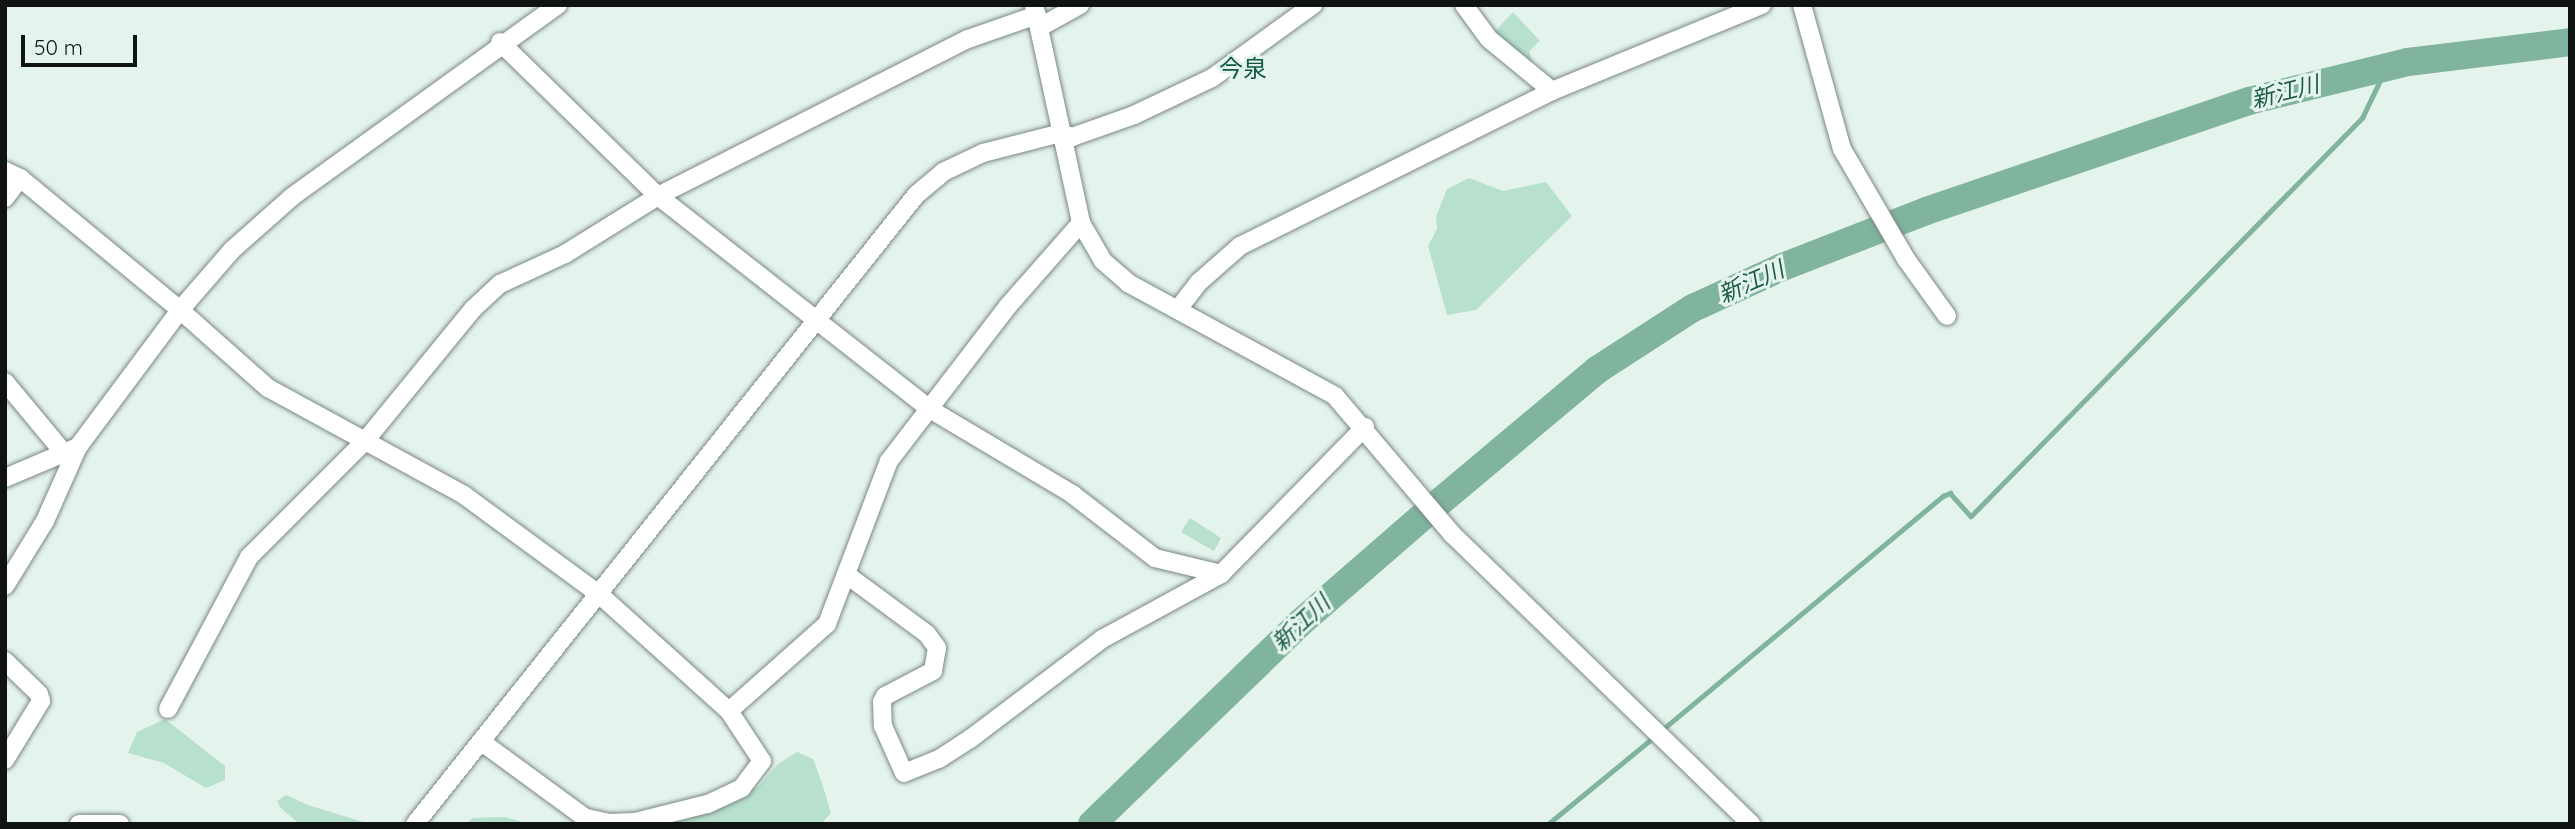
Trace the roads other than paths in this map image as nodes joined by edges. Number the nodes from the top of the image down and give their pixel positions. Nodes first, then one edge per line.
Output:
1 (558, 5) edge
2 (1080, 5) edge
3 (1313, 5) edge
4 (1464, 5) edge
5 (1762, 5) edge
6 (1802, 5) edge
7 (1037, 16) edge
8 (500, 42) junction
9 (1552, 91) junction
10 (1060, 133) junction
11 (13, 175) edge
12 (658, 196) junction
13 (5, 198) edge
14 (1081, 223) junction
15 (1178, 309) junction
16 (180, 310) junction
17 (1947, 316) dead end
18 (817, 320) junction
19 (5, 382) edge
20 (928, 408) junction
21 (1365, 427) junction
22 (365, 442) junction
23 (71, 450) junction
24 (5, 478) edge
25 (1222, 574) junction
26 (847, 575) junction
27 (5, 586) edge
28 (599, 594) junction
29 (5, 661) edge
30 (168, 709) dead end
31 (729, 711) junction
32 (483, 743) junction
33 (5, 760) edge
34 (79, 824) edge
35 (120, 824) edge
36 (415, 824) edge
37 (1751, 824) edge

1 - 8 street
2 - 7 street
3 - 10 street
4 - 9 street
5 - 9 street
6 - 17 street
7 - 10 street
7 - 12 street
8 - 12 street
8 - 16 street
9 - 15 street
10 - 14 street
10 - 18 street
11 - 13 street
11 - 16 street
12 - 18 street
12 - 22 street
14 - 15 street
14 - 20 street
15 - 21 street
16 - 22 street
16 - 23 street
18 - 20 street
18 - 28 street
19 - 23 street
20 - 25 street
20 - 26 street
21 - 25 street
21 - 37 street
22 - 28 street
22 - 30 street
23 - 24 street
23 - 27 street
25 - 26 street
26 - 31 street
28 - 31 street
28 - 32 street
29 - 33 street
31 - 32 street
32 - 36 street
34 - 35 street

